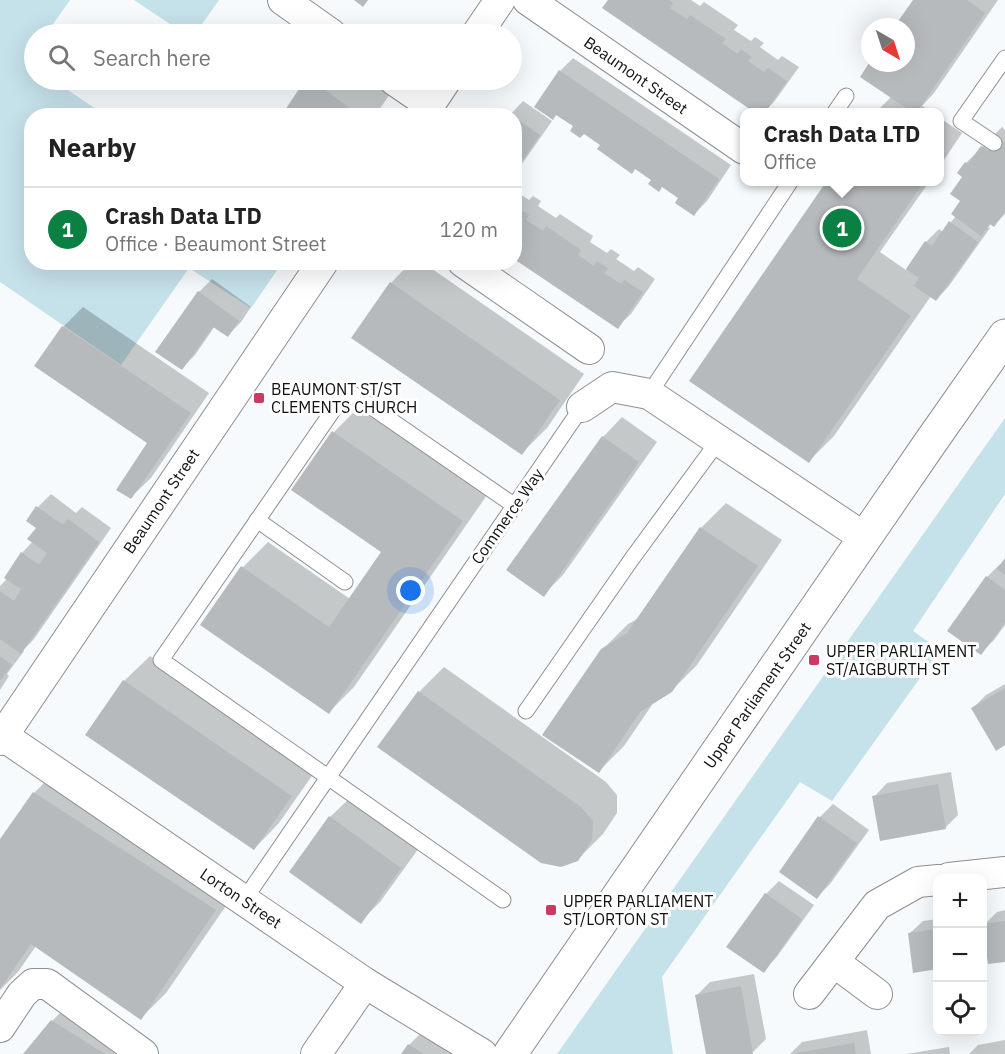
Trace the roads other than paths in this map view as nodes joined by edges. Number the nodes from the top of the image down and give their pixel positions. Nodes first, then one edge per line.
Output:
1 (283, 0) edge
2 (500, 0) edge
3 (528, 0) edge
4 (317, 24) edge
5 (484, 24) edge
6 (1005, 58) edge
7 (405, 90) edge
8 (439, 90) edge
9 (846, 96) dead end
10 (424, 108) edge
11 (427, 108) edge
12 (838, 108) edge
13 (994, 143) dead end
14 (740, 146) edge
15 (787, 186) edge
16 (318, 270) edge
17 (475, 270) edge
18 (1005, 336) edge
19 (589, 349) dead end
20 (650, 394) junction
21 (582, 407) joint
22 (719, 440) junction
23 (515, 506) junction
24 (257, 520) junction
25 (865, 538) junction
26 (345, 582) dead end
27 (526, 711) dead end
28 (2, 738) edge
29 (328, 777) junction
30 (1005, 872) edge
31 (987, 874) edge
32 (933, 880) edge
33 (244, 900) junction
34 (503, 900) dead end
35 (834, 962) junction
36 (365, 982) junction
37 (809, 994) dead end
38 (877, 994) dead end
39 (0, 1027) edge
40 (142, 1054) edge
41 (316, 1054) edge
42 (482, 1054) edge
43 (510, 1054) edge

1 - 4 street
2 - 5 street
3 - 14 street, Beaumont Street
6 - 13 lane
7 - 10 street
8 - 11 street
9 - 12 lane
15 - 20 lane
16 - 28 street, Beaumont Street
17 - 19 street
18 - 25 highway, Upper Parliament Street
20 - 21 street, Commerce Way
20 - 22 street, Commerce Way
21 - 23 lane, Commerce Way
22 - 25 street, Commerce Way
22 - 27 lane
23 - 24 lane
23 - 29 lane, Commerce Way
24 - 26 lane
24 - 29 lane
25 - 43 highway, Upper Parliament Street
28 - 33 street, Lorton Street
29 - 33 lane, Commerce Way
29 - 34 lane
30 - 31 street
32 - 35 street
33 - 36 street, Lorton Street
35 - 37 street
35 - 38 street
36 - 41 street
36 - 42 street, Lorton Street
39 - 40 street

